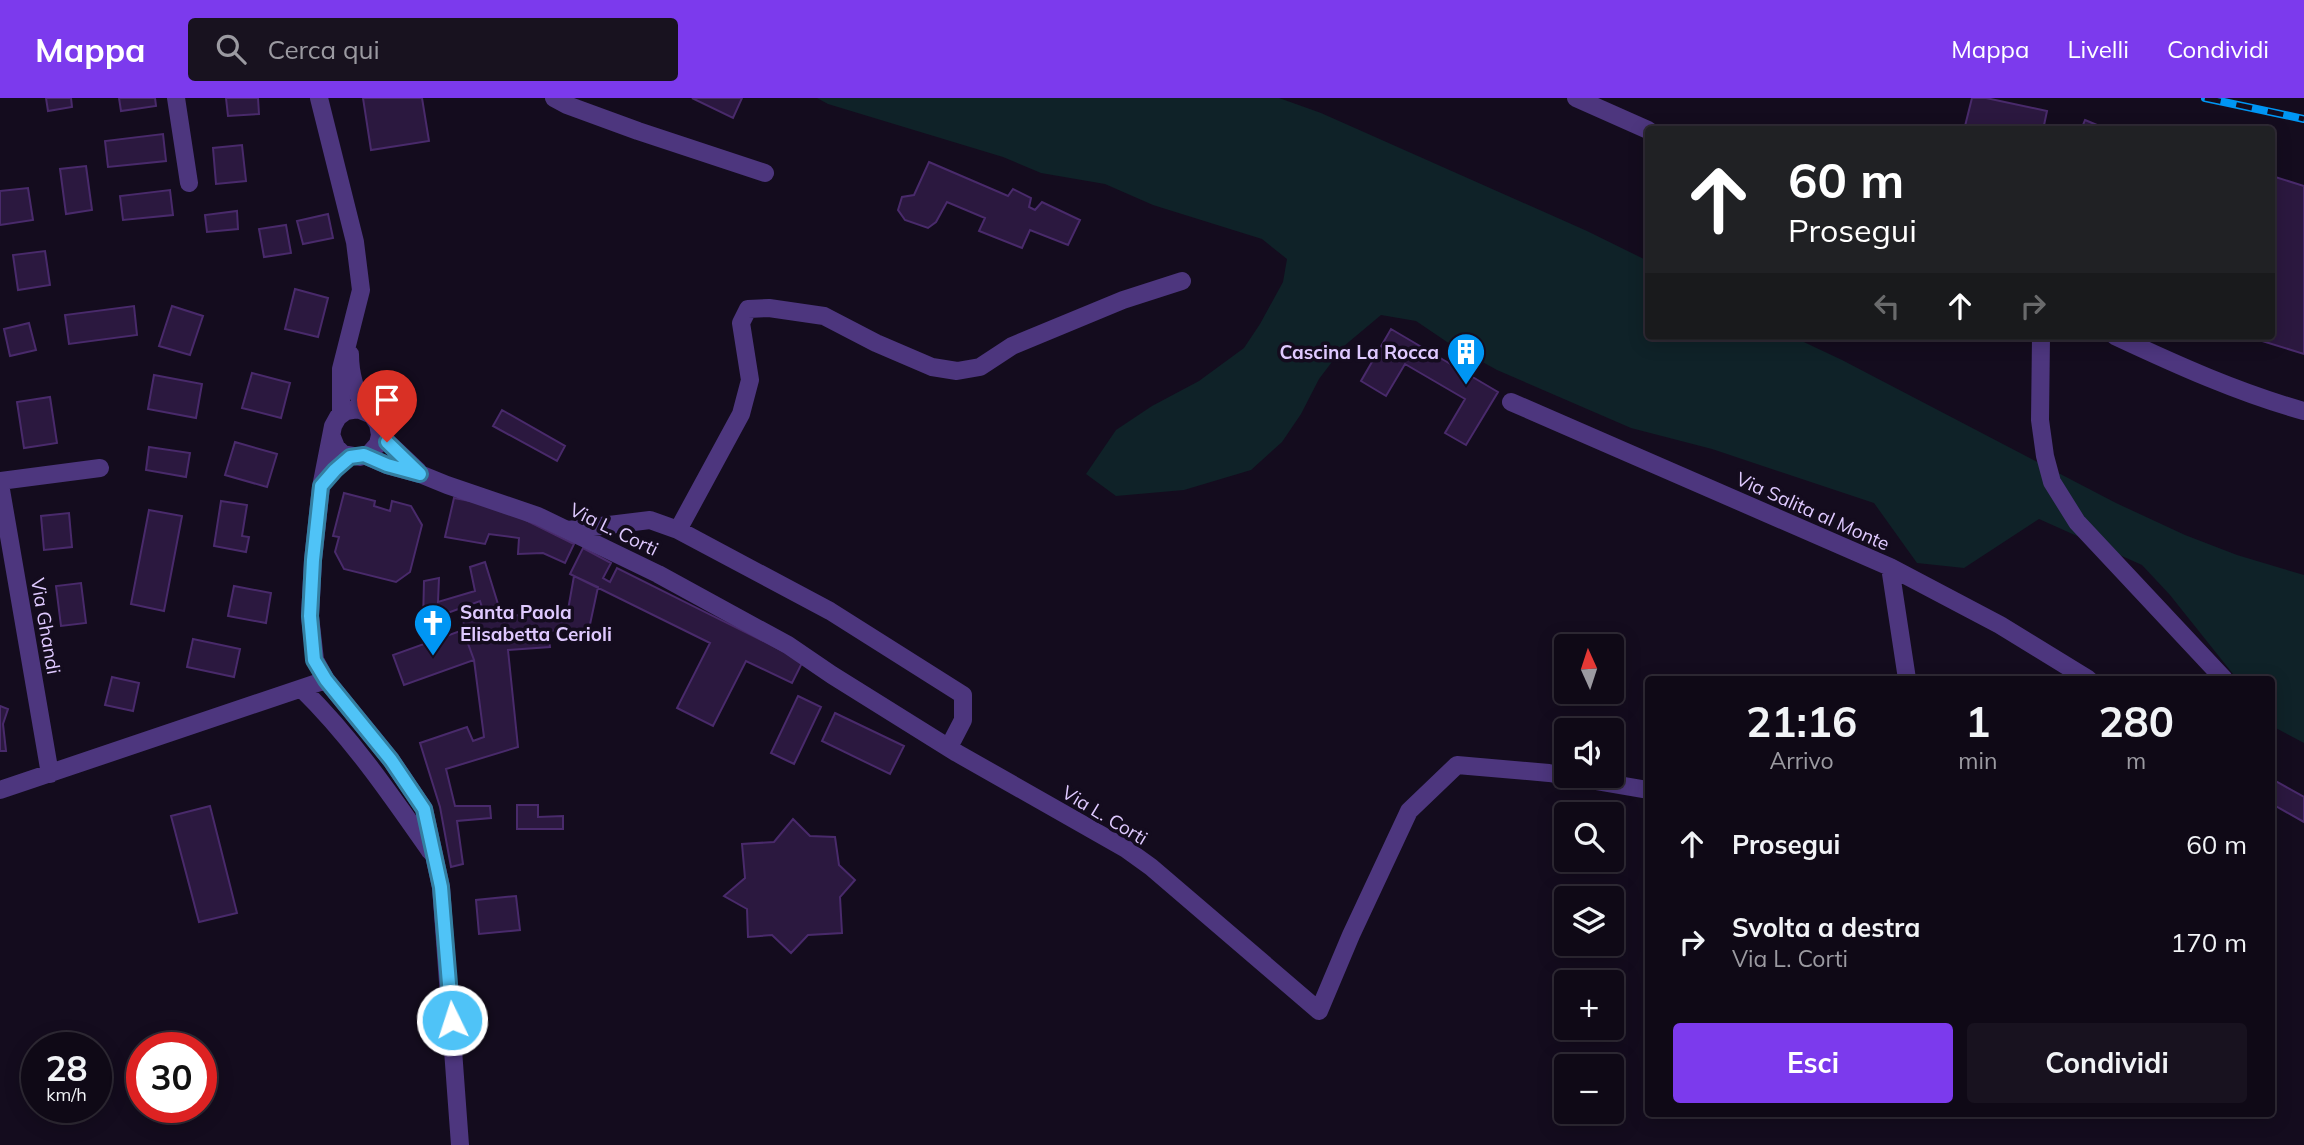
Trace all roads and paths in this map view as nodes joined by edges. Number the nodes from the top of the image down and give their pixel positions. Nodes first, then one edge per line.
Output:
1 (176, 98) edge
2 (319, 98) edge
3 (554, 98) edge
4 (1576, 98) edge
5 (1645, 129) edge
6 (765, 173) dead end
7 (189, 183) dead end
8 (1182, 281) dead end
9 (351, 336) junction
10 (2041, 340) edge
11 (2123, 340) edge
12 (1511, 402) dead end
13 (366, 411) junction
14 (2304, 411) edge
15 (341, 414) junction
16 (380, 435) junction
17 (332, 437) junction
18 (357, 456) junction
19 (100, 468) dead end
20 (420, 474) junction
21 (0, 483) edge
22 (321, 486) junction
23 (568, 530) junction
24 (678, 530) junction
25 (1889, 567) junction
26 (1906, 676) edge
27 (2083, 676) edge
28 (2221, 676) edge
29 (326, 680) junction
30 (302, 690) junction
31 (949, 747) junction
32 (50, 774) junction
33 (1645, 789) edge
34 (0, 790) edge
35 (435, 858) junction
36 (460, 1145) edge

1 - 7 street
2 - 9 street
3 - 6 street
4 - 5 street
8 - 24 street
9 - 13 street
9 - 15 street
10 - 28 street
11 - 14 street
12 - 25 street, Via Salita al Monte
13 - 15 street
13 - 16 street
15 - 17 street
16 - 18 street
16 - 20 street, Via L. Corti
17 - 18 street
17 - 22 street
18 - 20 street, Via L. Corti
18 - 22 street
19 - 21 street
20 - 23 street, Via L. Corti
21 - 32 street, Via Ghandi
22 - 29 street
23 - 24 street
23 - 31 street, Via L. Corti
24 - 31 street
25 - 26 street
25 - 27 street, Via Salita al Monte
29 - 30 street
29 - 35 street
30 - 32 street
30 - 35 street
31 - 33 street, Via L. Corti
32 - 34 street
35 - 36 street

